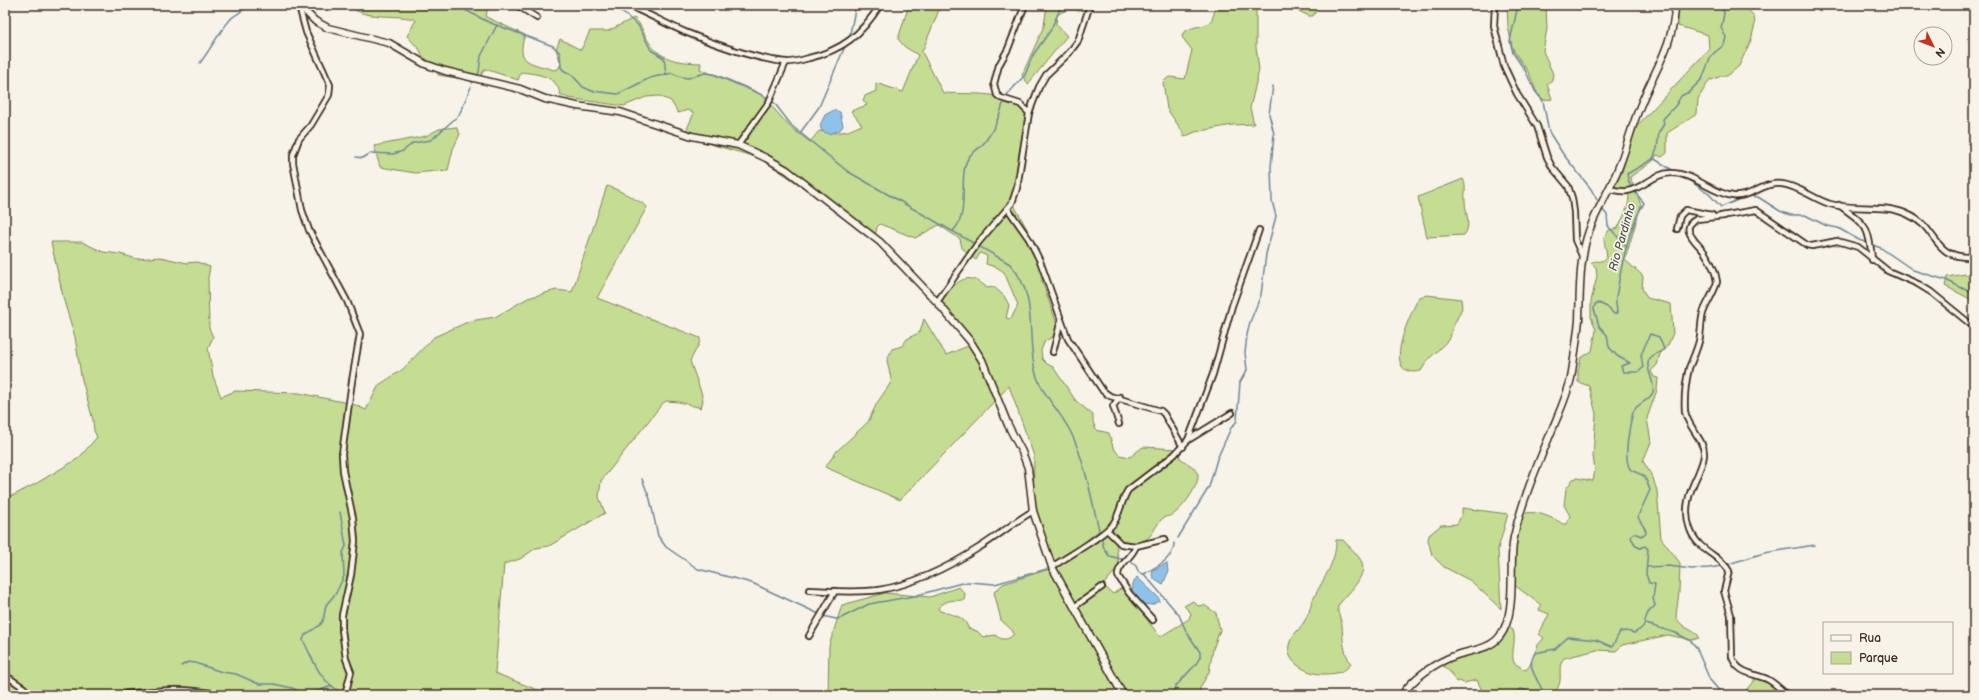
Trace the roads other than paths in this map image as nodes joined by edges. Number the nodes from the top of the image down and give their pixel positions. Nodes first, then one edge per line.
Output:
1 (299, 5) edge
2 (517, 5) edge
3 (627, 5) edge
4 (880, 5) edge
5 (1025, 5) edge
6 (1090, 5) edge
7 (1495, 5) edge
8 (1675, 5) edge
9 (537, 18) dead end
10 (786, 62) junction
11 (1029, 113) junction
12 (738, 145) junction
13 (1609, 189) junction
14 (1840, 205) junction
15 (1008, 210) junction
16 (1724, 216) junction
17 (1678, 229) dead end
18 (1259, 230) dead end
19 (1974, 257) edge
20 (1583, 259) junction
21 (1872, 260) junction
22 (937, 302) junction
23 (1061, 320) junction
24 (1974, 327) edge
25 (1053, 352) dead end
26 (1120, 397) junction
27 (1232, 413) dead end
28 (1119, 424) dead end
29 (1188, 440) junction
30 (1183, 447) junction
31 (1033, 511) junction
32 (1105, 531) junction
33 (1165, 539) dead end
34 (1136, 546) junction
35 (1052, 567) junction
36 (1102, 587) dead end
37 (809, 590) dead end
38 (835, 591) junction
39 (1074, 607) junction
40 (1153, 620) dead end
41 (809, 636) dead end
42 (5, 675) edge
43 (30, 695) edge
44 (117, 695) edge
45 (220, 695) edge
46 (345, 695) edge
47 (1123, 695) edge
48 (1402, 695) edge
49 (1787, 695) edge

1 - 12 street
1 - 46 street
2 - 9 street
3 - 10 street
4 - 10 street
5 - 11 street
6 - 11 street
7 - 20 street
8 - 13 street
10 - 12 street
11 - 15 street
12 - 22 street
13 - 14 street
13 - 20 street
14 - 19 street
14 - 21 street
15 - 22 street
15 - 23 street
16 - 17 street
16 - 21 street
16 - 49 street
18 - 29 street
20 - 48 street
21 - 24 street
22 - 31 street
23 - 25 street
23 - 26 street
26 - 28 street
26 - 30 street
27 - 29 street
29 - 30 street
30 - 32 street
31 - 35 street
31 - 38 street
32 - 34 street
32 - 35 street
33 - 34 street
34 - 40 street
35 - 39 street
36 - 39 street
37 - 38 street
38 - 41 street
39 - 47 street
42 - 43 street
44 - 45 street

